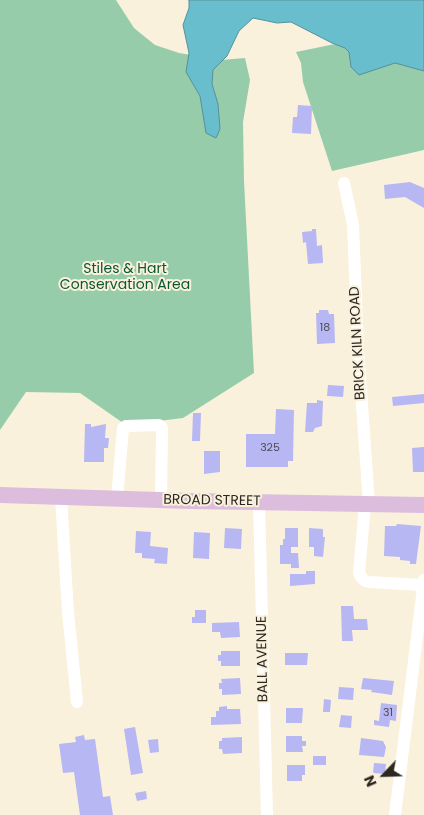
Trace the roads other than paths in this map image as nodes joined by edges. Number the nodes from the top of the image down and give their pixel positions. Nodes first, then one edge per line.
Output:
1 (344, 183) dead end
2 (0, 495) edge
3 (61, 497) junction
4 (117, 499) junction
5 (161, 500) junction
6 (259, 502) junction
7 (367, 504) junction
8 (424, 505) edge
9 (424, 582) edge
10 (77, 702) dead end
11 (267, 815) edge
12 (395, 815) edge

1 - 7 street, BRICK KILN ROAD
2 - 3 main road, BROAD STREET
3 - 4 main road, BROAD STREET
3 - 10 street
4 - 5 main road, BROAD STREET
4 - 5 street
5 - 6 main road, BROAD STREET
6 - 7 main road, BROAD STREET
6 - 11 street, BALL AVENUE
7 - 8 main road, BROAD STREET
7 - 9 street, BRICK KILN ROAD
9 - 12 street

